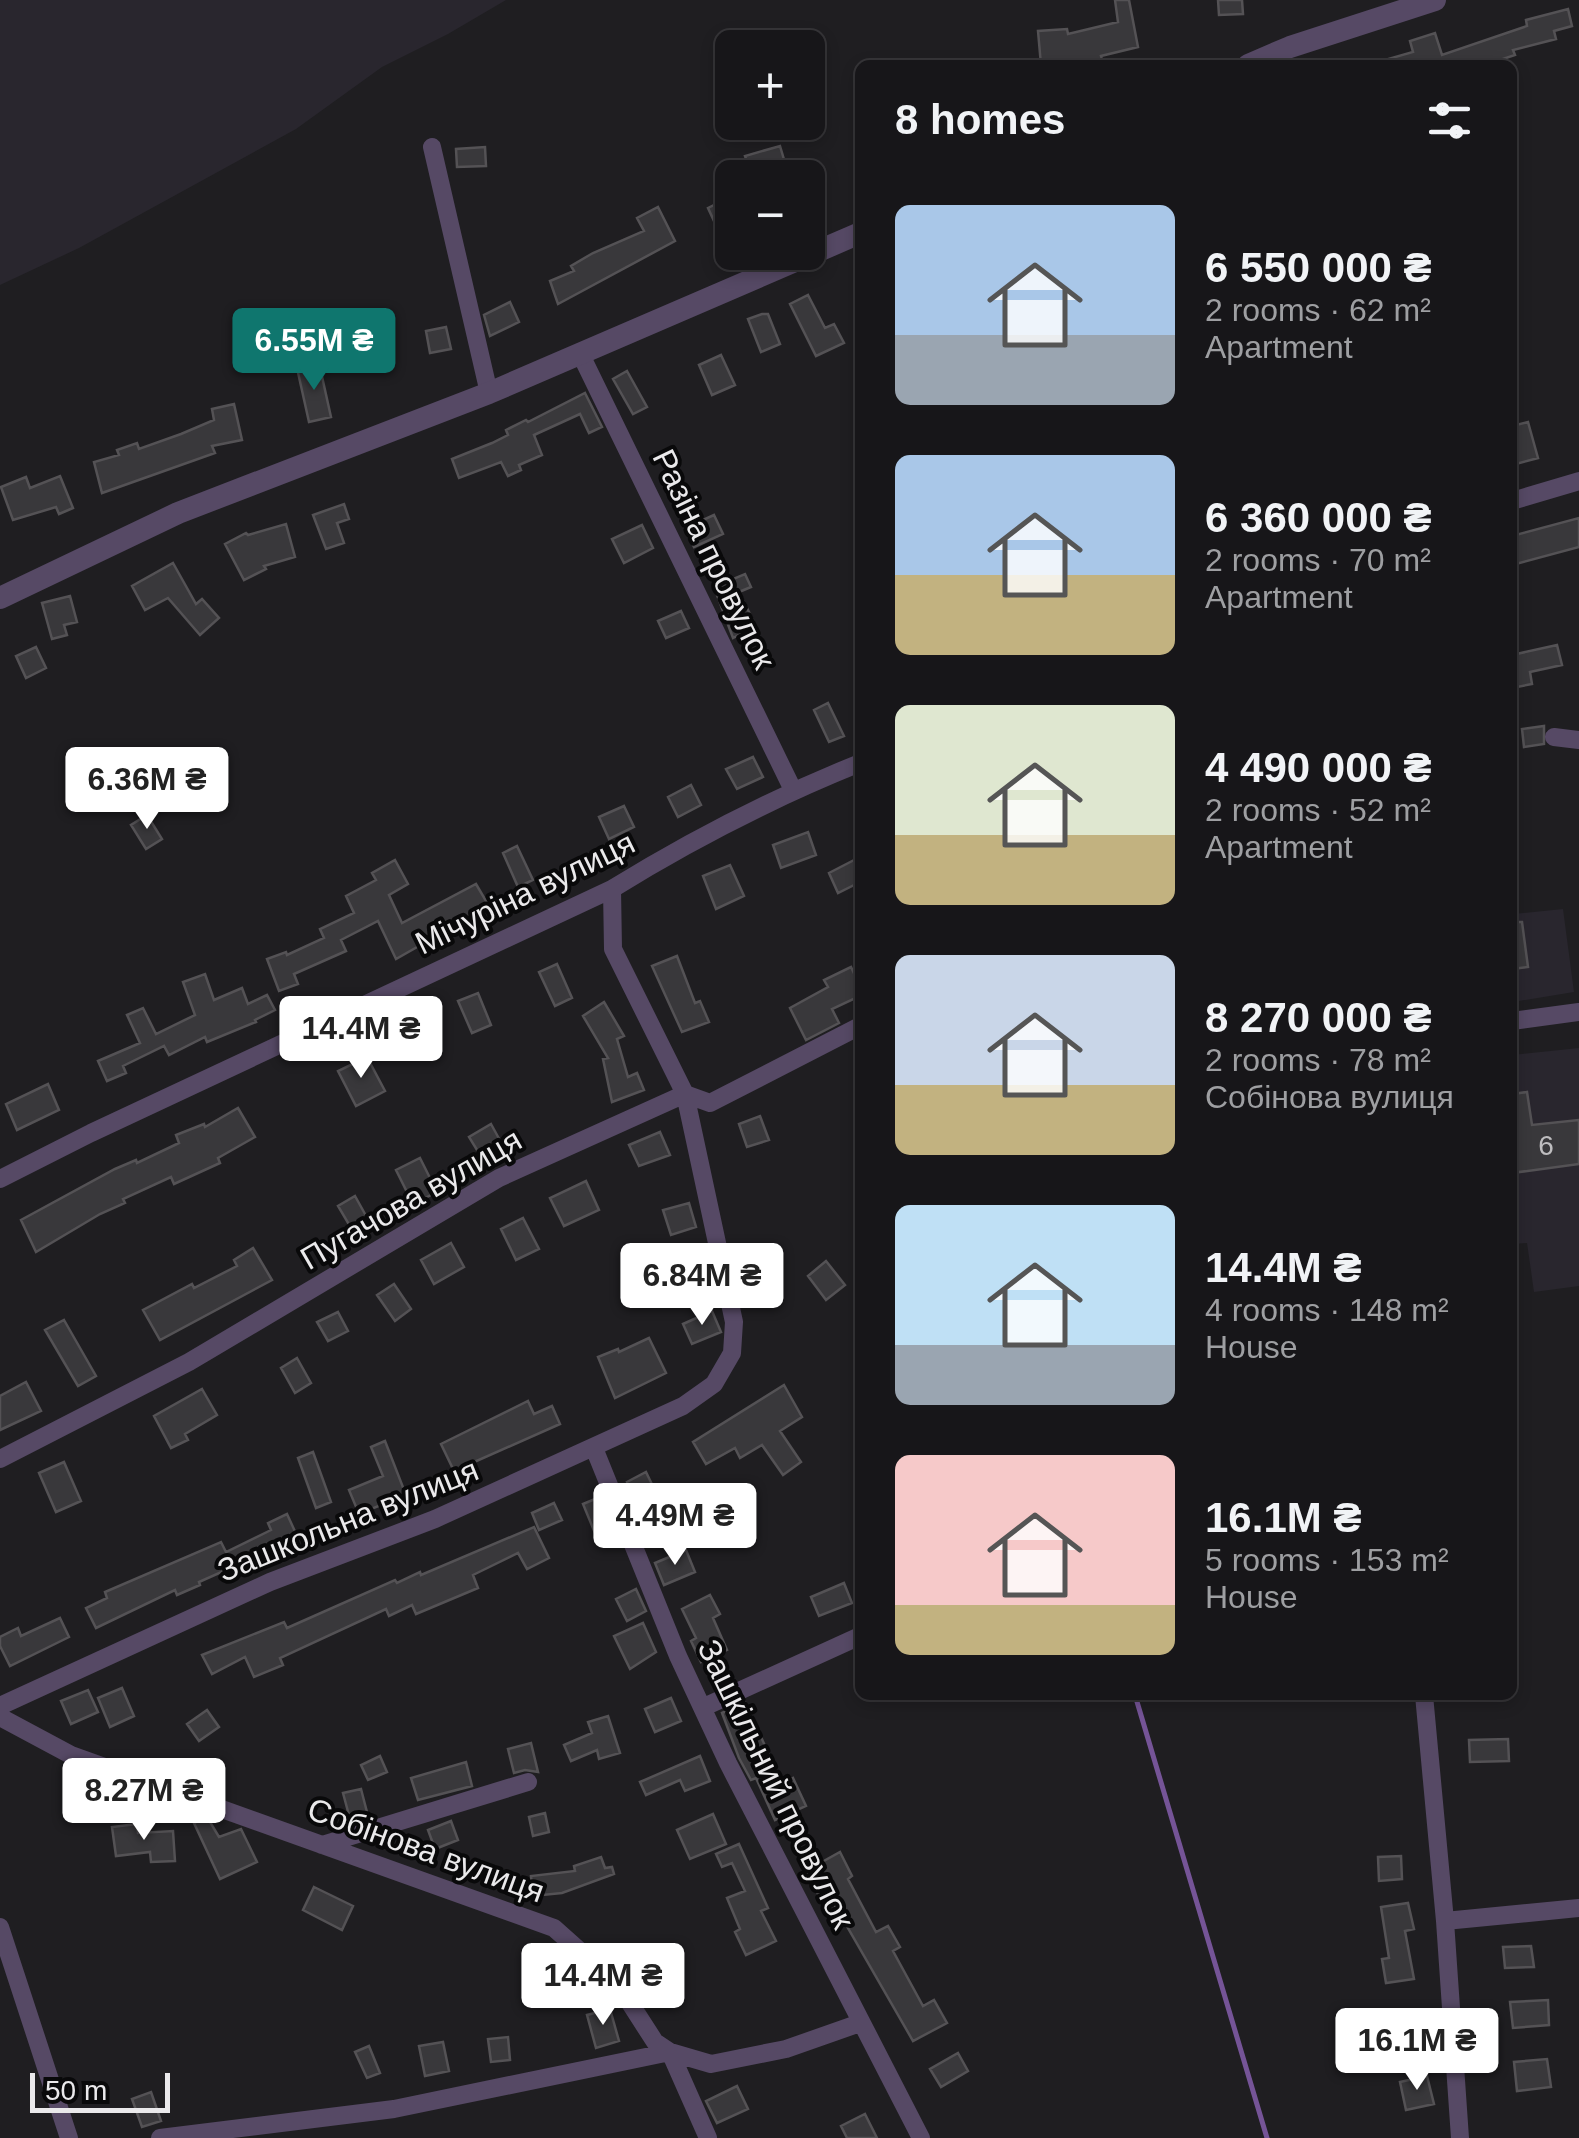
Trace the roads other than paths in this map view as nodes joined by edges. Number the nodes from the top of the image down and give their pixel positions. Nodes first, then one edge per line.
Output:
1 (1426, 2) edge
2 (1260, 60) edge
3 (432, 147) dead end
4 (855, 235) edge
5 (581, 354) junction
6 (489, 394) junction
7 (1579, 481) edge
8 (1517, 500) edge
9 (0, 598) edge
10 (1554, 736) dead end
11 (1579, 740) edge
12 (855, 765) edge
13 (793, 790) junction
14 (612, 889) junction
15 (1579, 1012) edge
16 (1517, 1020) edge
17 (855, 1029) edge
18 (685, 1094) junction
19 (0, 1179) edge
20 (594, 1448) junction
21 (0, 1459) edge
22 (855, 1638) edge
23 (1424, 1700) edge
24 (0, 1706) edge
25 (704, 1707) junction
26 (0, 1717) edge
27 (528, 1782) dead end
28 (322, 1845) junction
29 (1579, 1908) edge
30 (1445, 1922) junction
31 (0, 1927) edge
32 (860, 2023) junction
33 (670, 2052) junction
34 (70, 2138) edge
35 (160, 2138) edge
36 (708, 2138) edge
37 (921, 2138) edge
38 (1460, 2138) edge

1 - 2 street
3 - 6 street
4 - 5 street
5 - 6 street
5 - 13 street, Разіна провулок
6 - 9 street
7 - 8 street
10 - 11 street
12 - 13 street, Мічуріна вулиця
13 - 14 street, Мічуріна вулиця
14 - 18 street
14 - 19 street, Мічуріна вулиця
15 - 16 street
17 - 18 street, Пугачова вулиця
18 - 20 street, Зашкольна вулиця
18 - 21 street, Пугачова вулиця
20 - 24 street, Зашкольна вулиця
20 - 25 street, Зашкільний провулок
22 - 25 street
23 - 30 street
25 - 32 street, Зашкільний провулок
26 - 28 street, Собінова вулиця
27 - 28 street
28 - 33 street, Собінова вулиця
29 - 30 street
30 - 38 street
31 - 34 street
32 - 33 street
32 - 37 street, Зашкільний провулок
33 - 35 street
33 - 36 street

